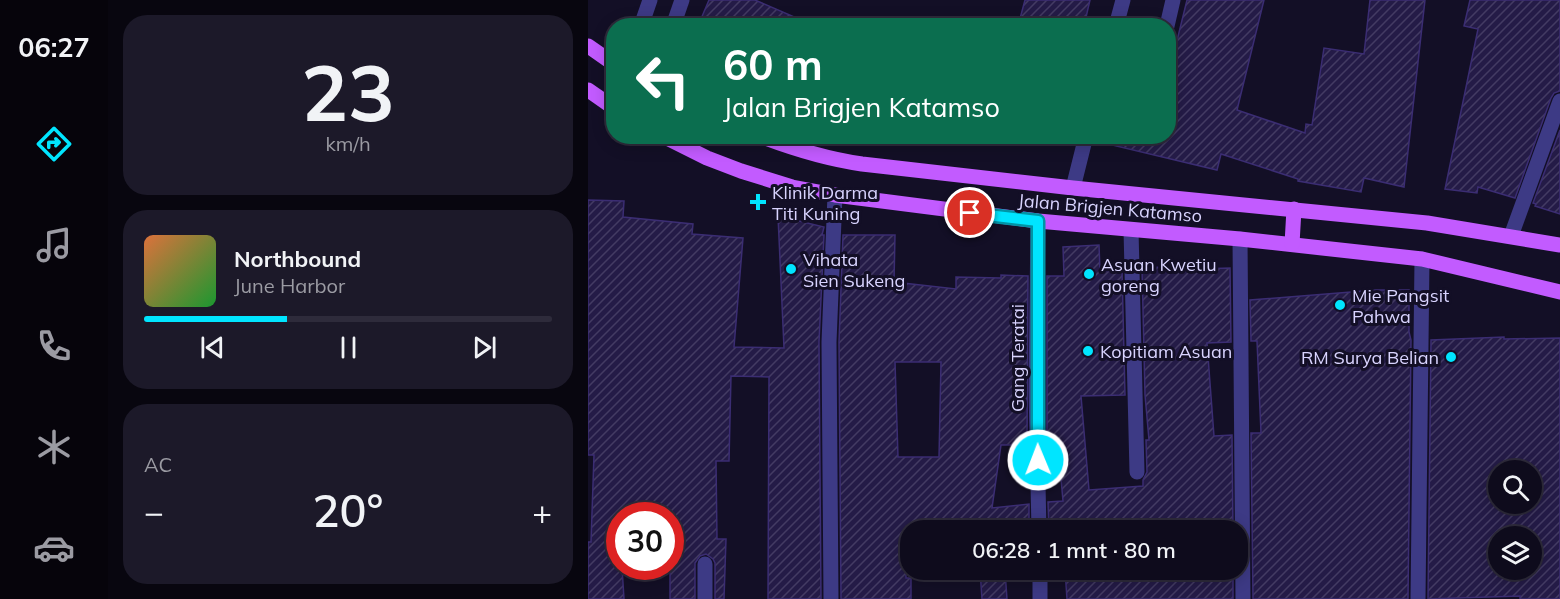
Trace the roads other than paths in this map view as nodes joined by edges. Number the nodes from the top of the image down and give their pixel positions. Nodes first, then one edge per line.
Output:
1 (650, 0) edge
2 (682, 0) edge
3 (1123, 0) edge
4 (1173, 0) edge
5 (644, 18) edge
6 (676, 18) edge
7 (1118, 18) edge
8 (1169, 18) edge
9 (588, 46) edge
10 (606, 58) edge
11 (588, 90) edge
12 (1560, 100) edge
13 (606, 102) edge
14 (679, 144) edge
15 (782, 144) edge
16 (1084, 144) edge
17 (1073, 188) junction
18 (835, 195) junction
19 (1294, 209) junction
20 (1038, 221) junction
21 (1131, 230) junction
22 (1511, 236) junction
23 (1240, 239) junction
24 (1292, 244) junction
25 (1560, 245) edge
26 (1422, 260) junction
27 (1560, 292) edge
28 (1137, 472) dead end
29 (1039, 520) edge
30 (705, 564) dead end
31 (1040, 580) edge
32 (705, 599) edge
33 (831, 599) edge
34 (1040, 599) edge
35 (1244, 599) edge
36 (1418, 599) edge

1 - 5 street
2 - 6 street
3 - 7 street
4 - 8 street
9 - 10 main road
11 - 13 main road
12 - 22 street
14 - 18 main road, Jalan Brigjen Katamso
15 - 17 main road, Jalan Brigjen Katamso
16 - 17 street
17 - 19 main road, Jalan Brigjen Katamso
18 - 20 main road, Jalan Brigjen Katamso
18 - 33 street
19 - 22 main road, Jalan Brigjen Katamso
19 - 24 main road
20 - 21 main road, Jalan Brigjen Katamso
20 - 29 street, Gang Teratai
21 - 23 main road, Jalan Brigjen Katamso
21 - 28 street
22 - 25 main road, Jalan Brigjen Katamso
23 - 24 main road, Jalan Brigjen Katamso
23 - 35 street
24 - 26 main road, Jalan Brigjen Katamso
26 - 27 main road, Jalan Brigjen Katamso
26 - 36 street
30 - 32 street
31 - 34 street

